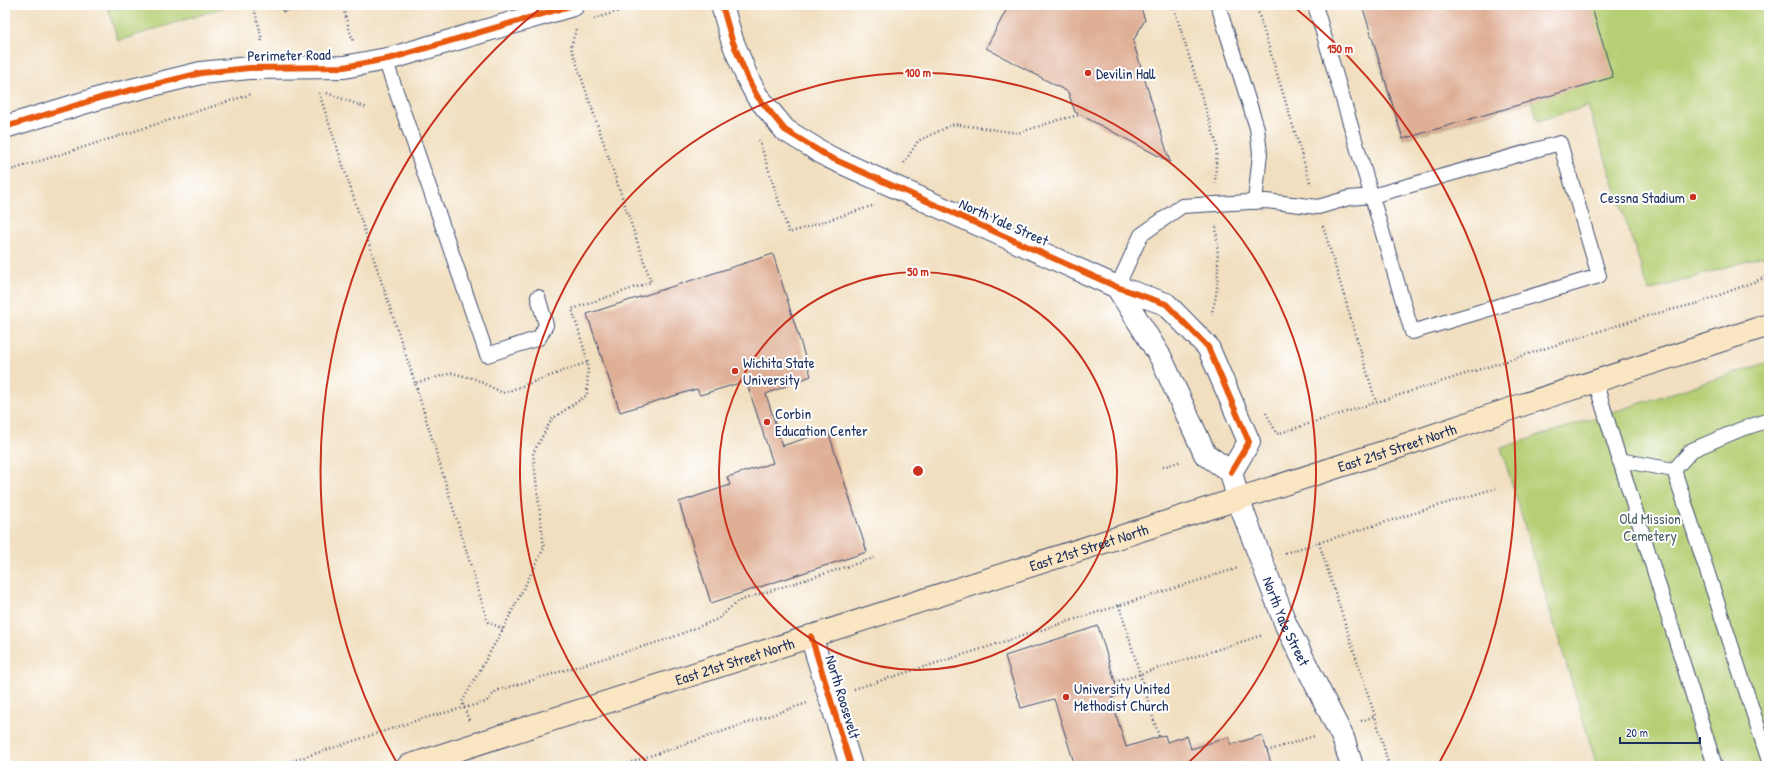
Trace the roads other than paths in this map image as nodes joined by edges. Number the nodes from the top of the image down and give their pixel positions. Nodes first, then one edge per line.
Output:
1 (573, 5) edge
2 (722, 5) edge
3 (1218, 5) edge
4 (1315, 5) edge
5 (385, 59) junction
6 (5, 127) edge
7 (1372, 196) junction
8 (1255, 202) junction
9 (1117, 287) junction
10 (538, 297) dead end
11 (1769, 325) edge
12 (1595, 382) junction
13 (1769, 420) edge
14 (1619, 460) junction
15 (1674, 470) junction
16 (1231, 472) junction
17 (1238, 499) junction
18 (811, 636) junction
19 (1769, 761) edge
20 (408, 766) edge
21 (851, 766) edge
22 (1352, 766) edge
23 (1715, 766) edge

1 - 5 street, Perimeter Road
2 - 9 street, North Yale Street
3 - 8 lane
4 - 7 lane
5 - 6 street, Perimeter Road
5 - 10 lane
7 - 7 lane
7 - 8 lane
8 - 9 lane
9 - 16 street
9 - 16 street, North Yale Street
11 - 12 main road, East 21st Street North
12 - 14 lane
12 - 17 main road, East 21st Street North
13 - 15 lane
14 - 15 lane
14 - 23 lane
15 - 19 lane
16 - 17 street, North Yale Street
17 - 18 main road, East 21st Street North
17 - 22 street, North Yale Street
18 - 20 main road, East 21st Street North
18 - 21 street, North Roosevelt

